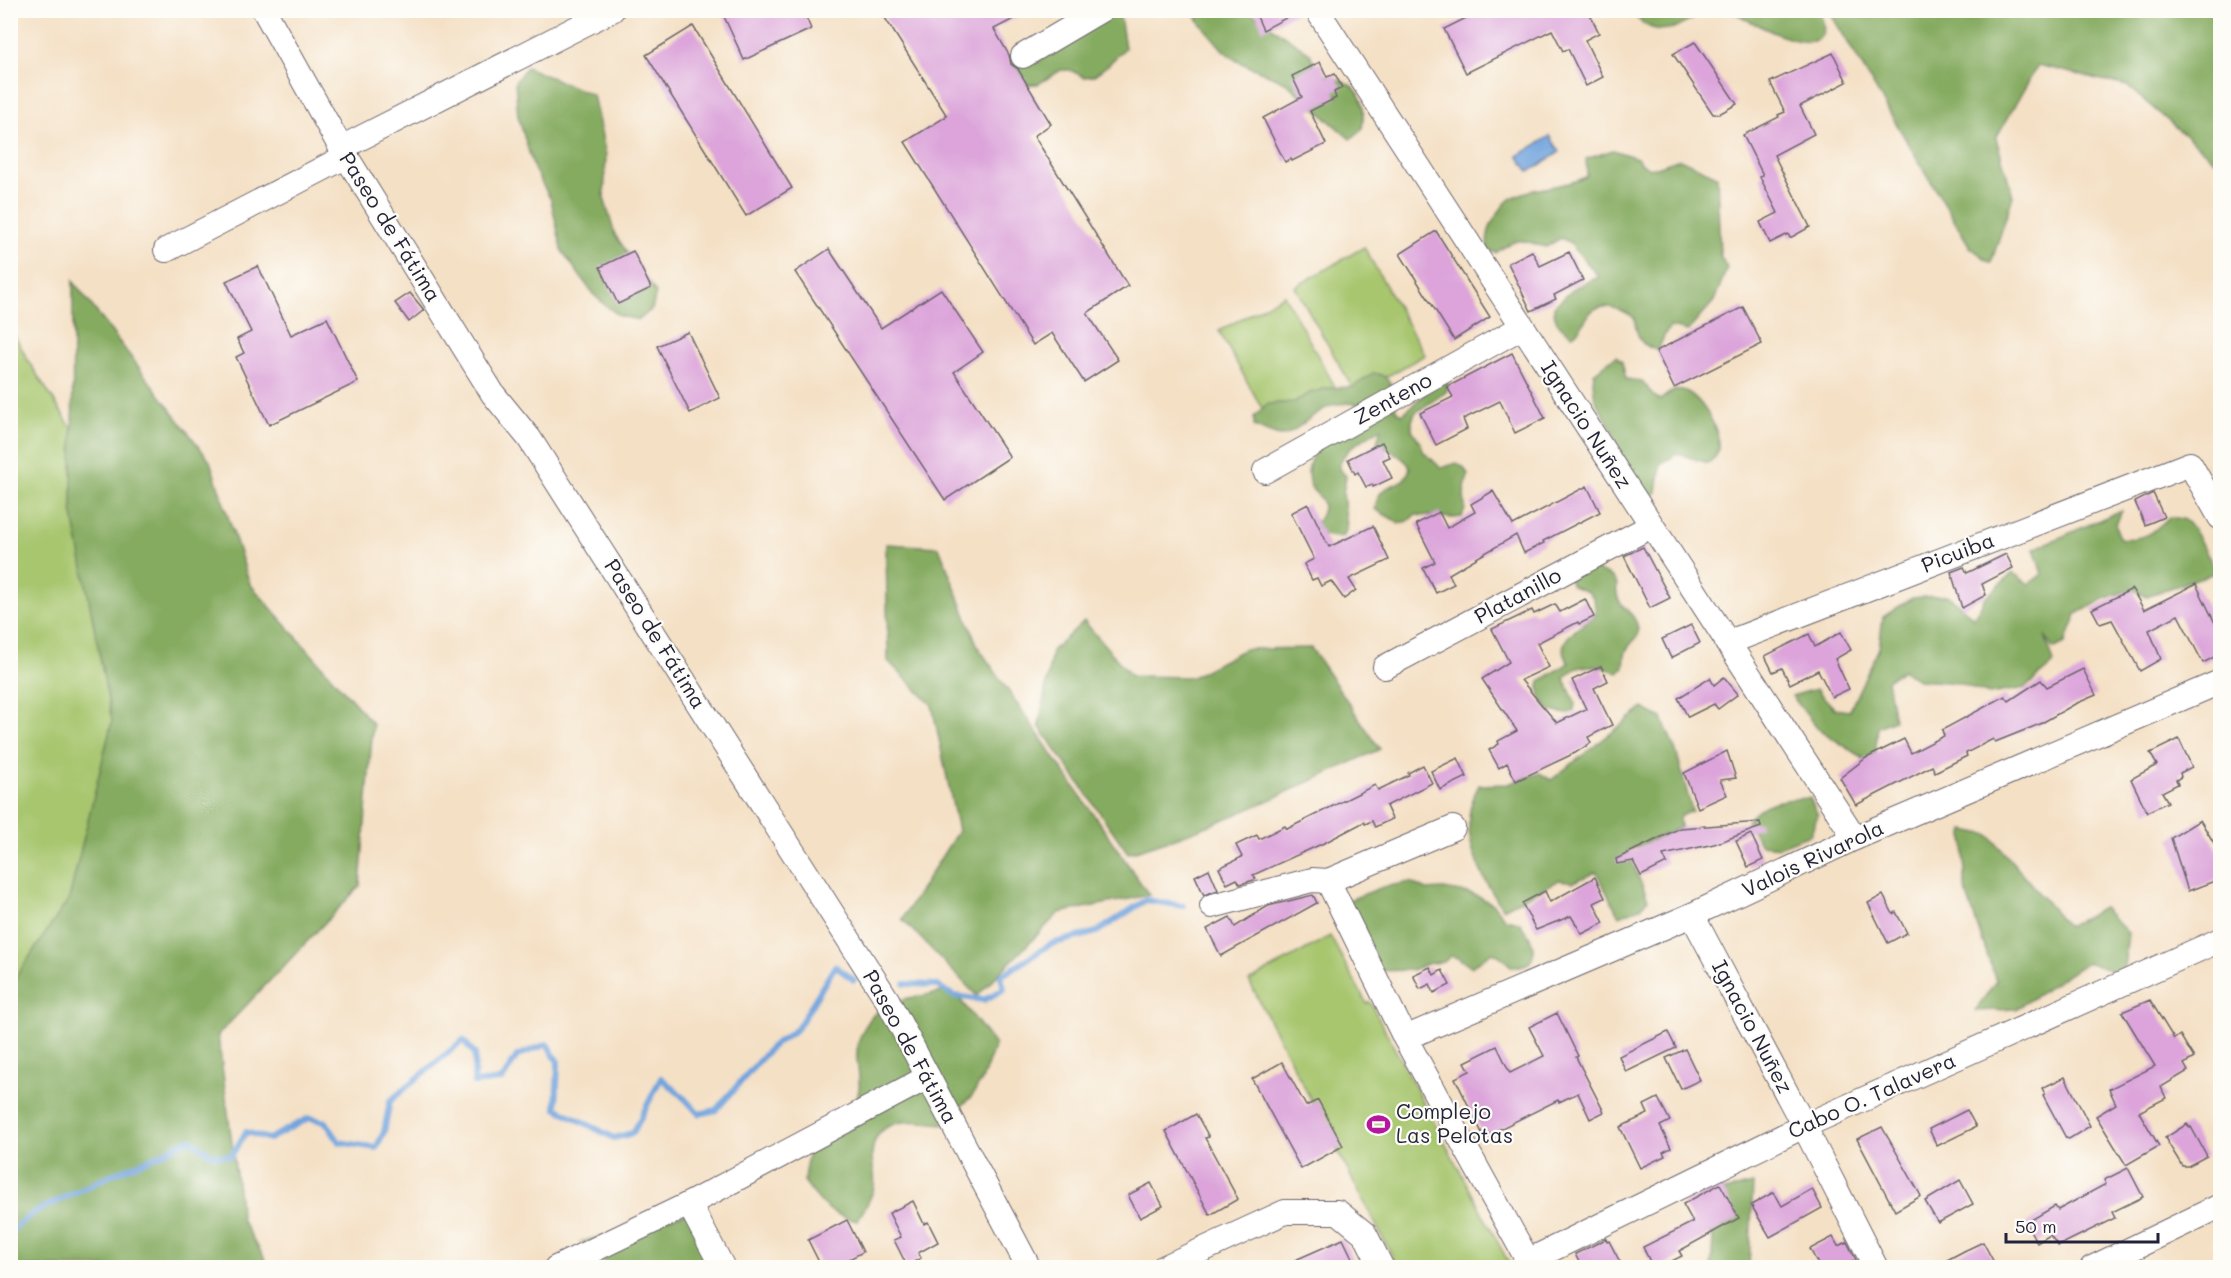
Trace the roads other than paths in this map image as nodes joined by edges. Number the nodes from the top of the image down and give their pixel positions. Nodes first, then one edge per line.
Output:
1 (264, 10) edge
2 (612, 10) edge
3 (1101, 10) edge
4 (1317, 10) edge
5 (1023, 56) dead end
6 (344, 152) junction
7 (166, 250) dead end
8 (1522, 327) junction
9 (1265, 471) dead end
10 (2220, 518) edge
11 (1651, 526) junction
12 (1727, 644) junction
13 (1385, 667) dead end
14 (2220, 682) edge
15 (1453, 828) dead end
16 (1855, 838) junction
17 (1328, 881) junction
18 (1212, 906) dead end
19 (1692, 915) junction
20 (2220, 940) edge
21 (1405, 1038) junction
22 (928, 1077) junction
23 (1804, 1126) junction
24 (689, 1204) junction
25 (2220, 1206) edge
26 (1530, 1264) edge
27 (556, 1268) edge
28 (723, 1268) edge
29 (1029, 1268) edge
30 (1163, 1268) edge
31 (1382, 1268) edge
32 (1876, 1268) edge
33 (2092, 1268) edge

1 - 6 street, Paseo de Fátima
2 - 6 street
3 - 5 street
4 - 8 street, Ignacio Nuñez
6 - 7 street
6 - 22 street, Paseo de Fátima
8 - 9 street, Zenteno
8 - 11 street, Ignacio Nuñez
10 - 12 street, Picuiba
11 - 12 street, Ignacio Nuñez
11 - 13 street, Platanillo
12 - 16 street, Ignacio Nuñez
14 - 16 street, Valois Rivarola
15 - 17 street
16 - 19 street, Valois Rivarola
17 - 18 street
17 - 21 street
19 - 21 street, Valois Rivarola
19 - 23 street, Ignacio Nuñez
20 - 23 street, Cabo O. Talavera
21 - 26 street
22 - 24 street
22 - 29 street, Paseo de Fátima
23 - 26 street, Cabo O. Talavera
23 - 32 street, Ignacio Nuñez
24 - 27 street
24 - 28 street
25 - 33 street
30 - 31 street

